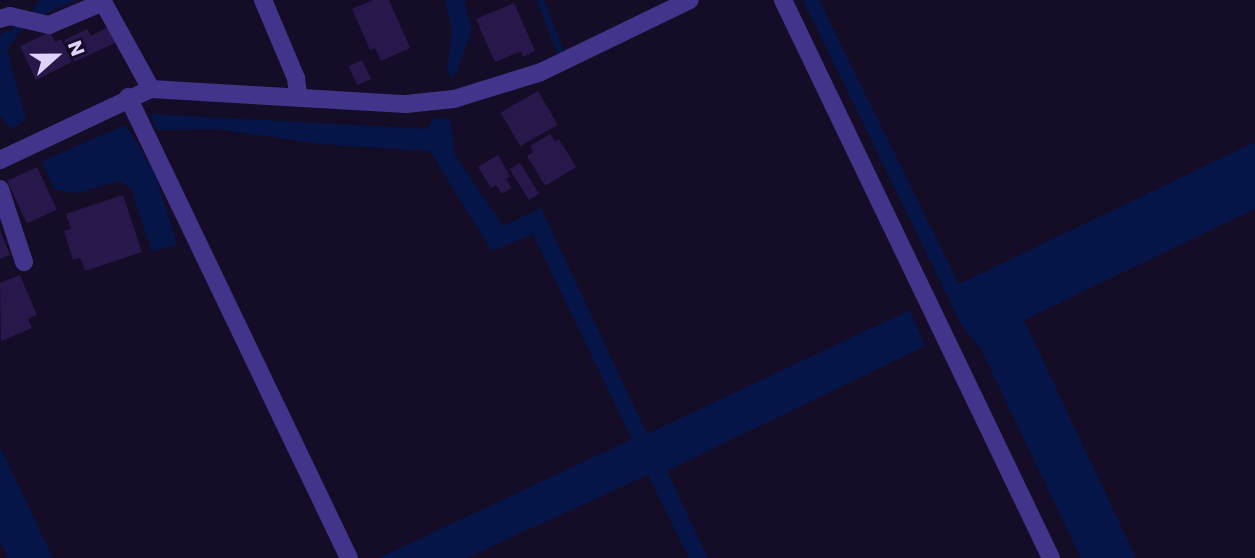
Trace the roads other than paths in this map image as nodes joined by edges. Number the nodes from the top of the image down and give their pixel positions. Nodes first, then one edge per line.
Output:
1 (263, 0) edge
2 (690, 0) edge
3 (783, 0) edge
4 (104, 1) edge
5 (9, 18) edge
6 (151, 89) junction
7 (298, 96) junction
8 (128, 97) junction
9 (0, 160) edge
10 (0, 189) edge
11 (24, 262) dead end
12 (349, 558) edge
13 (1051, 558) edge

1 - 7 street
2 - 7 street
3 - 13 street
4 - 5 street
4 - 6 street
6 - 7 street
6 - 8 street
8 - 9 street
8 - 12 street
10 - 11 street

